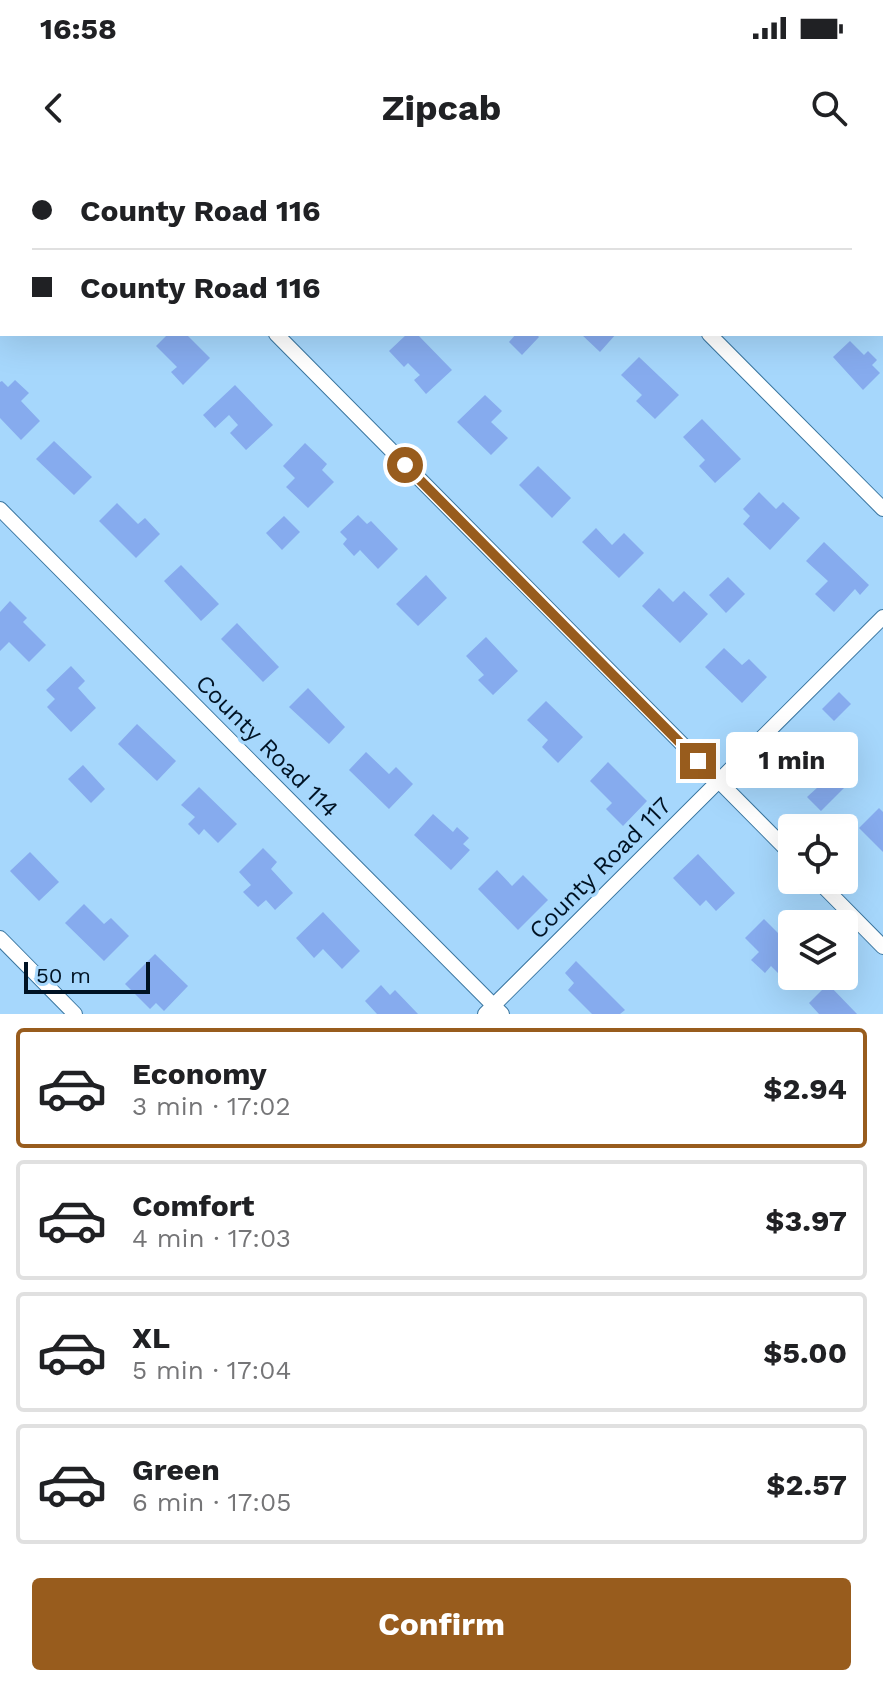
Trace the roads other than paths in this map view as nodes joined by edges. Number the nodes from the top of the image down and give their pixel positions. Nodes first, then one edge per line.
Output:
1 (278, 336) edge
2 (711, 336) edge
3 (0, 509) edge
4 (883, 509) edge
5 (883, 617) edge
6 (718, 781) junction
7 (778, 841) edge
8 (831, 894) edge
9 (0, 938) edge
10 (883, 947) edge
11 (494, 1011) edge
12 (75, 1014) edge

1 - 6 street
2 - 4 street
3 - 11 street, County Road 114
5 - 6 street, County Road 117
6 - 7 street
6 - 11 street, County Road 117
8 - 10 street
9 - 12 street

